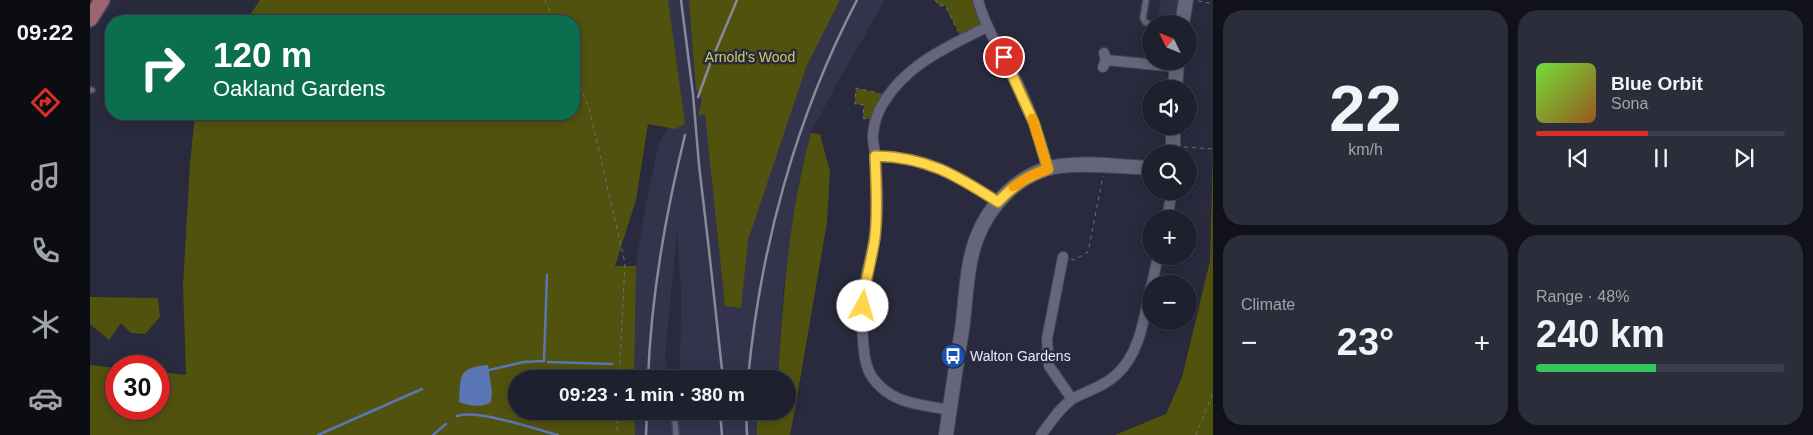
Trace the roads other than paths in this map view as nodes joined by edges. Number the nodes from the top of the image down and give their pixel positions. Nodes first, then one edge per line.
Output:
1 (102, 0) edge
2 (978, 0) edge
3 (1146, 0) edge
4 (1186, 0) edge
5 (1143, 15) edge
6 (1184, 15) edge
7 (90, 19) edge
8 (987, 27) junction
9 (1104, 60) dead end
10 (1142, 62) edge
11 (875, 156) junction
12 (1142, 168) edge
13 (1048, 169) junction
14 (998, 202) junction
15 (1064, 257) road end
16 (1142, 326) edge
17 (1072, 399) junction
18 (949, 410) junction
19 (675, 420) edge
20 (676, 435) edge
21 (946, 435) edge
22 (1041, 435) edge

1 - 7 main road
2 - 8 street
3 - 5 lane
4 - 6 street
8 - 11 street
8 - 13 street
9 - 10 street
11 - 14 street
11 - 18 street
12 - 13 street
13 - 14 street
14 - 18 street
15 - 17 street
16 - 17 street
17 - 22 street
18 - 21 street
19 - 20 lane

